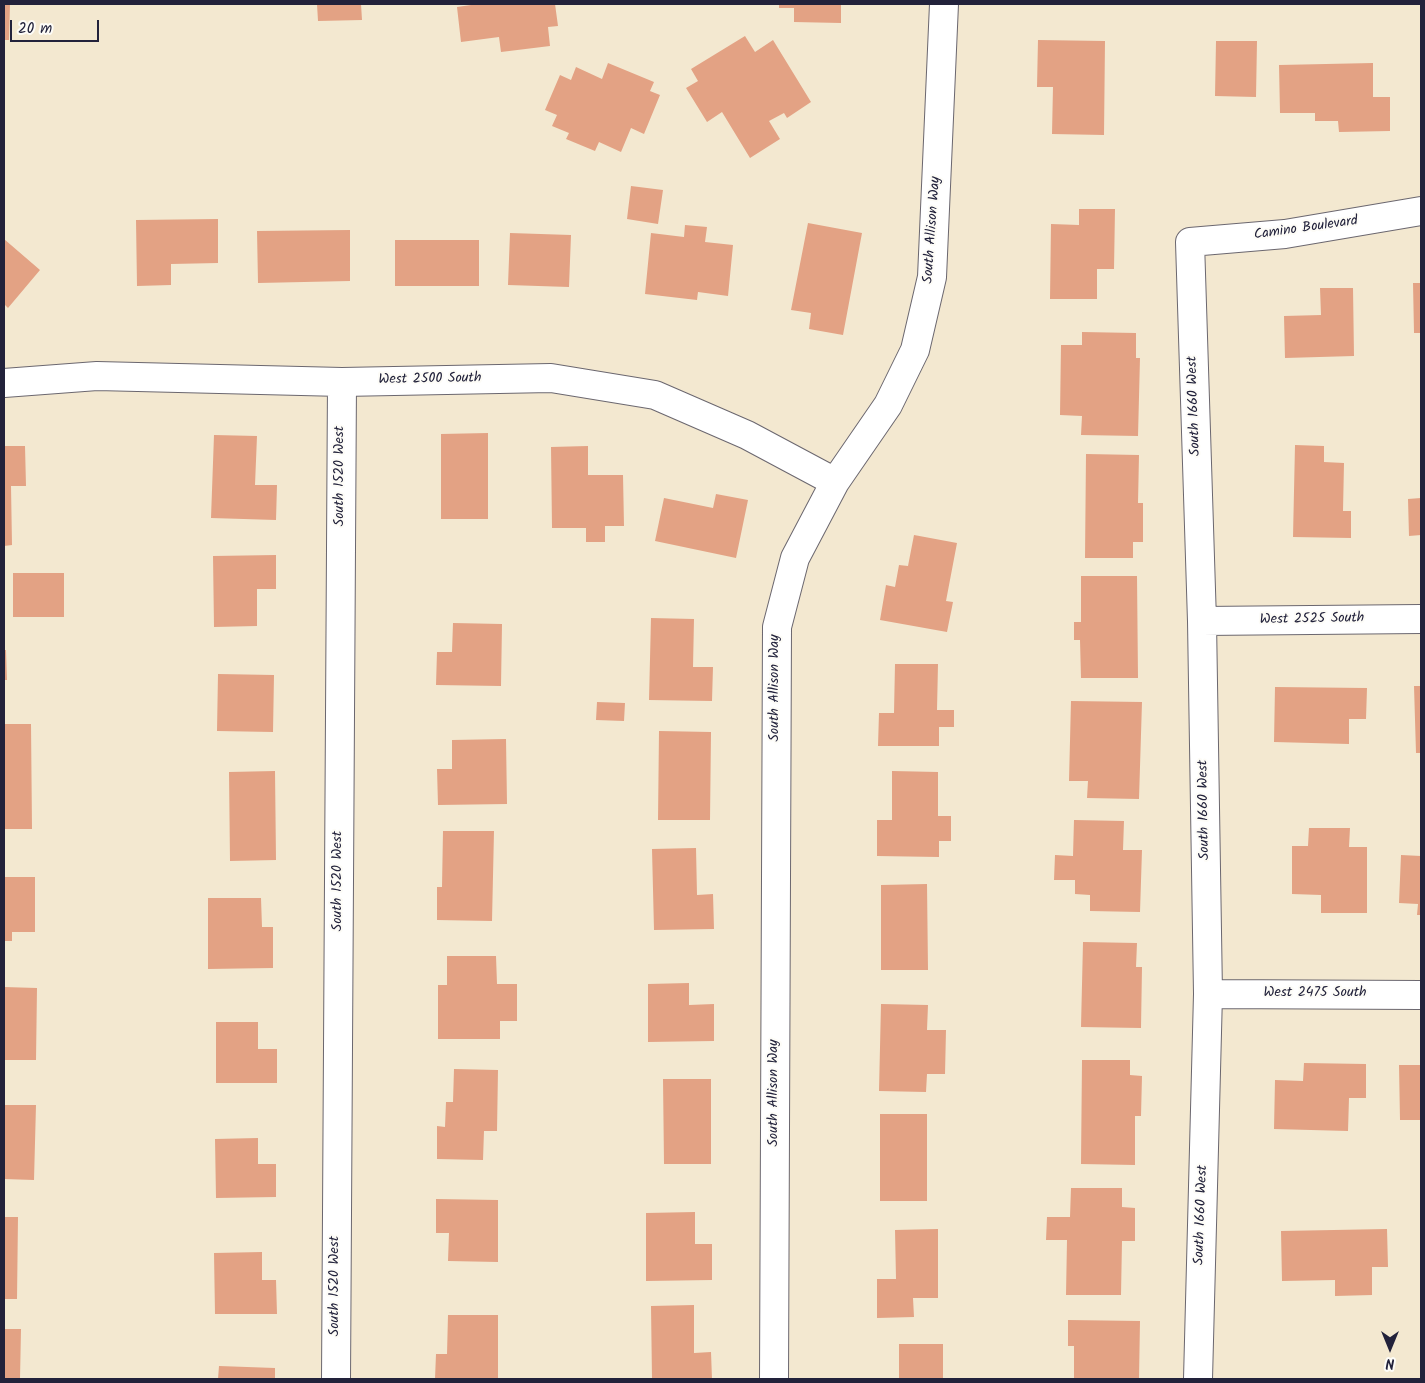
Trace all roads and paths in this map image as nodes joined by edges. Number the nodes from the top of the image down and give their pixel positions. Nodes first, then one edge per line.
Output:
1 (944, 4) edge
2 (1421, 211) edge
3 (1190, 242) joint
4 (342, 382) junction
5 (4, 383) edge
6 (835, 482) junction
7 (1421, 619) edge
8 (1202, 621) junction
9 (1208, 994) junction
10 (1421, 995) edge
11 (336, 1379) edge
12 (774, 1379) edge
13 (1198, 1379) edge

1 - 6 street, South Allison Way
2 - 3 street, Camino Boulevard
3 - 8 street, South 1660 West
4 - 5 street, West 2500 South
4 - 6 street, West 2500 South
4 - 11 street, South 1520 West
6 - 12 street, South Allison Way
7 - 8 street, West 2525 South
8 - 9 street, South 1660 West
9 - 10 street, West 2475 South
9 - 13 street, South 1660 West

